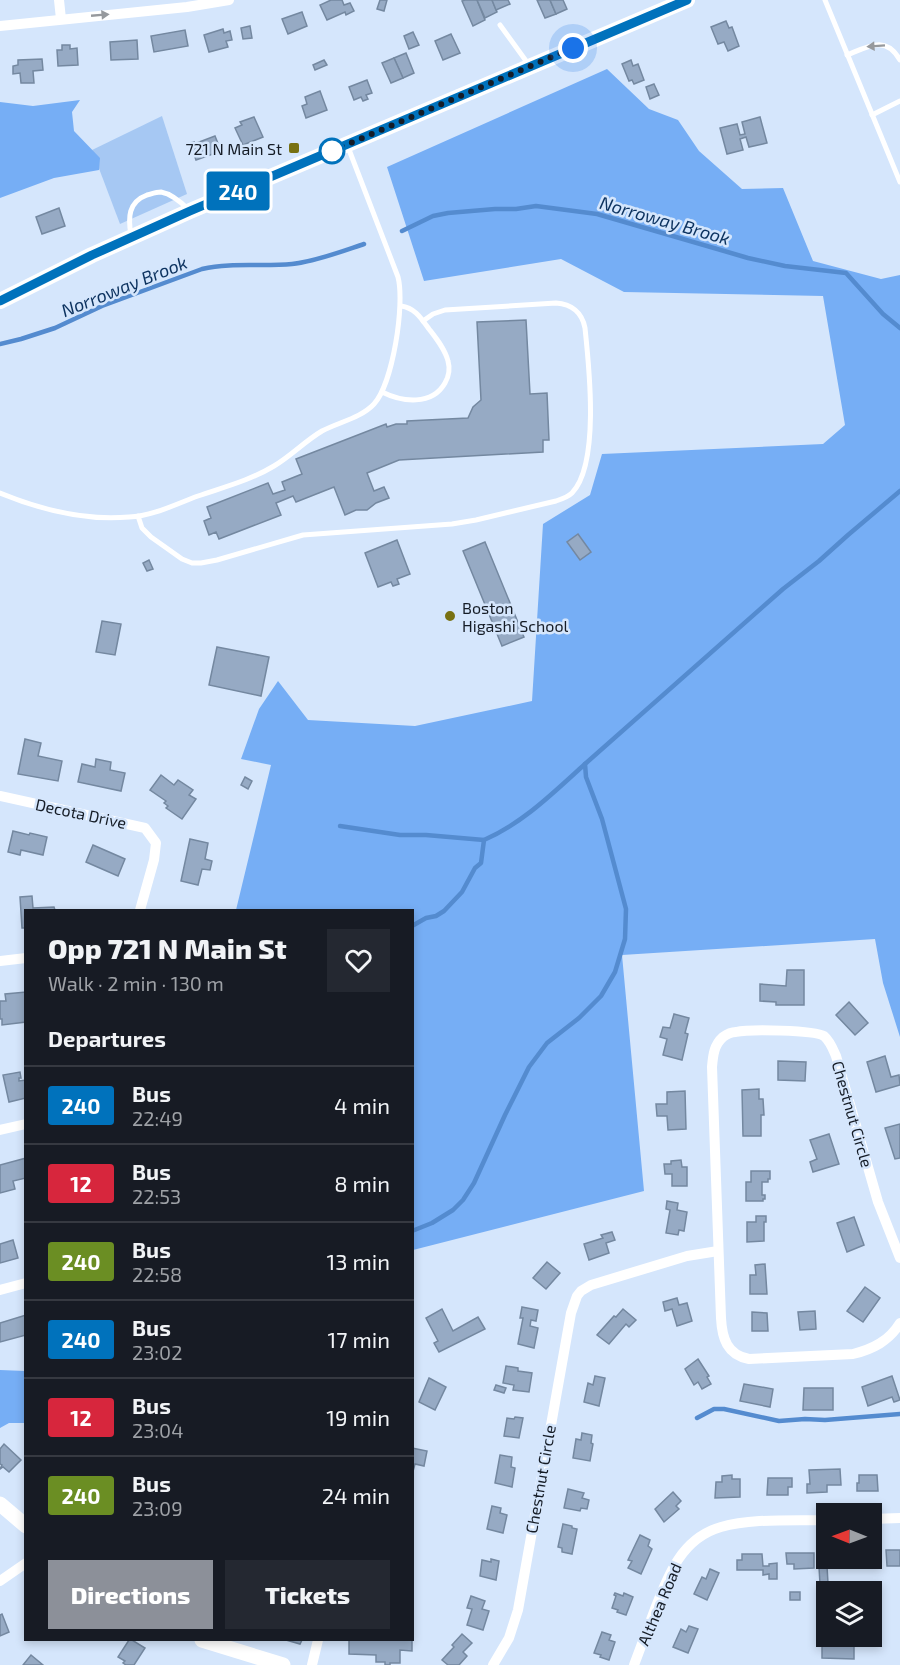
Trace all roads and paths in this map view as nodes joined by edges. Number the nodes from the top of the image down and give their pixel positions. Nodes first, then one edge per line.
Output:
1 (58, 0) edge
2 (229, 0) edge
3 (687, 0) edge
4 (825, 0) edge
5 (61, 19) junction
6 (501, 25) dead end
7 (0, 26) edge
8 (847, 55) junction
9 (900, 60) edge
10 (530, 66) junction
11 (900, 101) edge
12 (872, 115) junction
13 (347, 145) junction
14 (900, 182) edge
15 (190, 211) junction
16 (131, 237) junction
17 (0, 301) edge
18 (401, 306) junction
19 (423, 321) junction
20 (382, 392) junction
21 (0, 493) edge
22 (138, 516) junction
23 (0, 796) edge
24 (140, 909) edge
25 (24, 958) edge
26 (0, 961) edge
27 (24, 1124) edge
28 (0, 1130) edge
29 (718, 1251) junction
30 (900, 1258) edge
31 (24, 1283) edge
32 (0, 1290) edge
33 (900, 1323) edge
34 (0, 1504) edge
35 (900, 1518) edge
36 (882, 1519) edge
37 (816, 1520) edge
38 (24, 1524) edge
39 (24, 1564) edge
40 (0, 1581) edge
41 (204, 1641) edge
42 (318, 1641) edge
43 (252, 1661) edge
44 (283, 1665) edge
45 (312, 1665) edge
46 (493, 1665) edge
47 (634, 1665) edge

1 - 5 street
5 -> 2 street
3 - 10 main road
4 - 8 lane
5 - 7 street
6 - 10 lane
9 -> 8 lane
8 - 12 lane
10 - 13 main road
11 - 12 lane
12 - 14 lane
13 - 15 main road
13 - 18 lane
15 - 16 main road
15 - 16 lane
16 - 17 main road
18 - 19 lane
18 - 20 lane
19 - 20 lane
19 - 22 lane
20 - 22 lane
21 - 22 lane
23 - 24 street, Decota Drive
25 - 26 street
27 - 28 street
29 - 30 street, Chestnut Circle
29 - 33 street, Chestnut Circle
29 - 46 street, Chestnut Circle
31 - 32 street
34 - 38 main road
35 - 36 street
37 - 47 street, Althea Road
39 - 40 street
41 - 43 main road
42 - 45 street
43 - 44 main road

